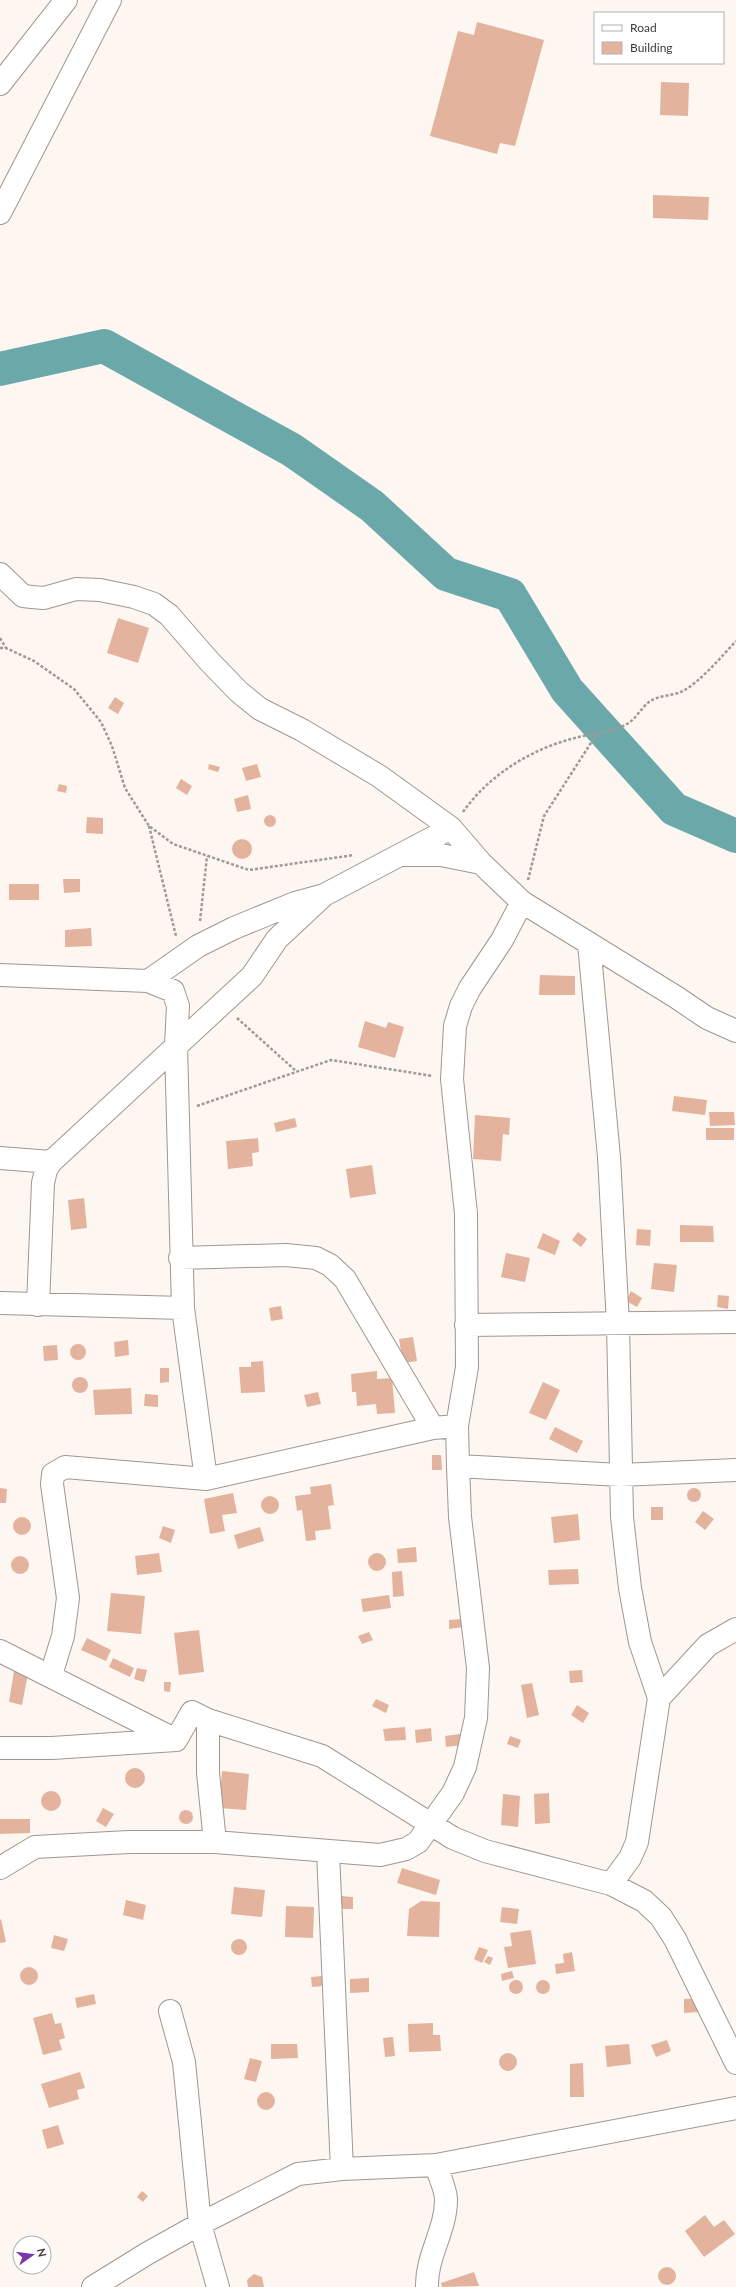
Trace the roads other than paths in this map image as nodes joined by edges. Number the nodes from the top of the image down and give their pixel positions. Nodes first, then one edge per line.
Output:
1 (66, 0) edge
2 (110, 0) edge
3 (0, 84) edge
4 (0, 214) edge
5 (0, 574) edge
6 (451, 828) junction
7 (400, 856) junction
8 (481, 863) junction
9 (324, 895) junction
10 (522, 902) junction
11 (589, 944) junction
12 (0, 975) edge
13 (148, 981) junction
14 (736, 1031) edge
15 (176, 1045) junction
16 (0, 1158) edge
17 (51, 1162) junction
18 (180, 1258) junction
19 (0, 1303) edge
20 (38, 1305) junction
21 (183, 1308) junction
22 (736, 1322) edge
23 (618, 1324) junction
24 (466, 1325) junction
25 (457, 1426) junction
26 (433, 1428) junction
27 (458, 1466) junction
28 (736, 1470) edge
29 (620, 1475) junction
30 (206, 1479) junction
31 (736, 1629) edge
32 (0, 1651) edge
33 (50, 1675) junction
34 (660, 1698) junction
35 (208, 1720) junction
36 (176, 1740) junction
37 (0, 1748) edge
38 (431, 1824) junction
39 (215, 1842) junction
40 (328, 1852) junction
41 (0, 1868) edge
42 (611, 1884) junction
43 (170, 2011) dead end
44 (736, 2063) edge
45 (736, 2108) edge
46 (436, 2165) junction
47 (342, 2169) junction
48 (200, 2224) junction
49 (94, 2287) edge
50 (218, 2287) edge
51 (427, 2287) edge

1 - 3 street
2 - 4 street
5 - 6 street
6 - 7 street
6 - 8 street
7 - 8 street
7 - 9 street
8 - 10 street
9 - 13 street
9 - 15 street
10 - 11 street
10 - 24 street
11 - 14 street
11 - 23 street
12 - 13 street
13 - 15 street
15 - 17 street
15 - 18 street
16 - 17 street
17 - 20 street
18 - 21 street
18 - 26 street
19 - 20 street
20 - 21 street
21 - 30 street
22 - 23 street
23 - 24 street
23 - 29 street
24 - 25 street
25 - 26 street
25 - 27 street
26 - 30 street
27 - 29 street
27 - 38 street
28 - 29 street
29 - 34 street
30 - 33 street
31 - 34 street
32 - 33 street
33 - 36 street
34 - 42 street
35 - 36 street
35 - 38 street
35 - 39 street
36 - 37 street
38 - 40 street
38 - 42 street
39 - 40 street
39 - 41 street
40 - 47 street
42 - 44 street
43 - 48 street
45 - 46 street
46 - 47 street
46 - 51 street
47 - 48 street
48 - 49 street
48 - 50 street

